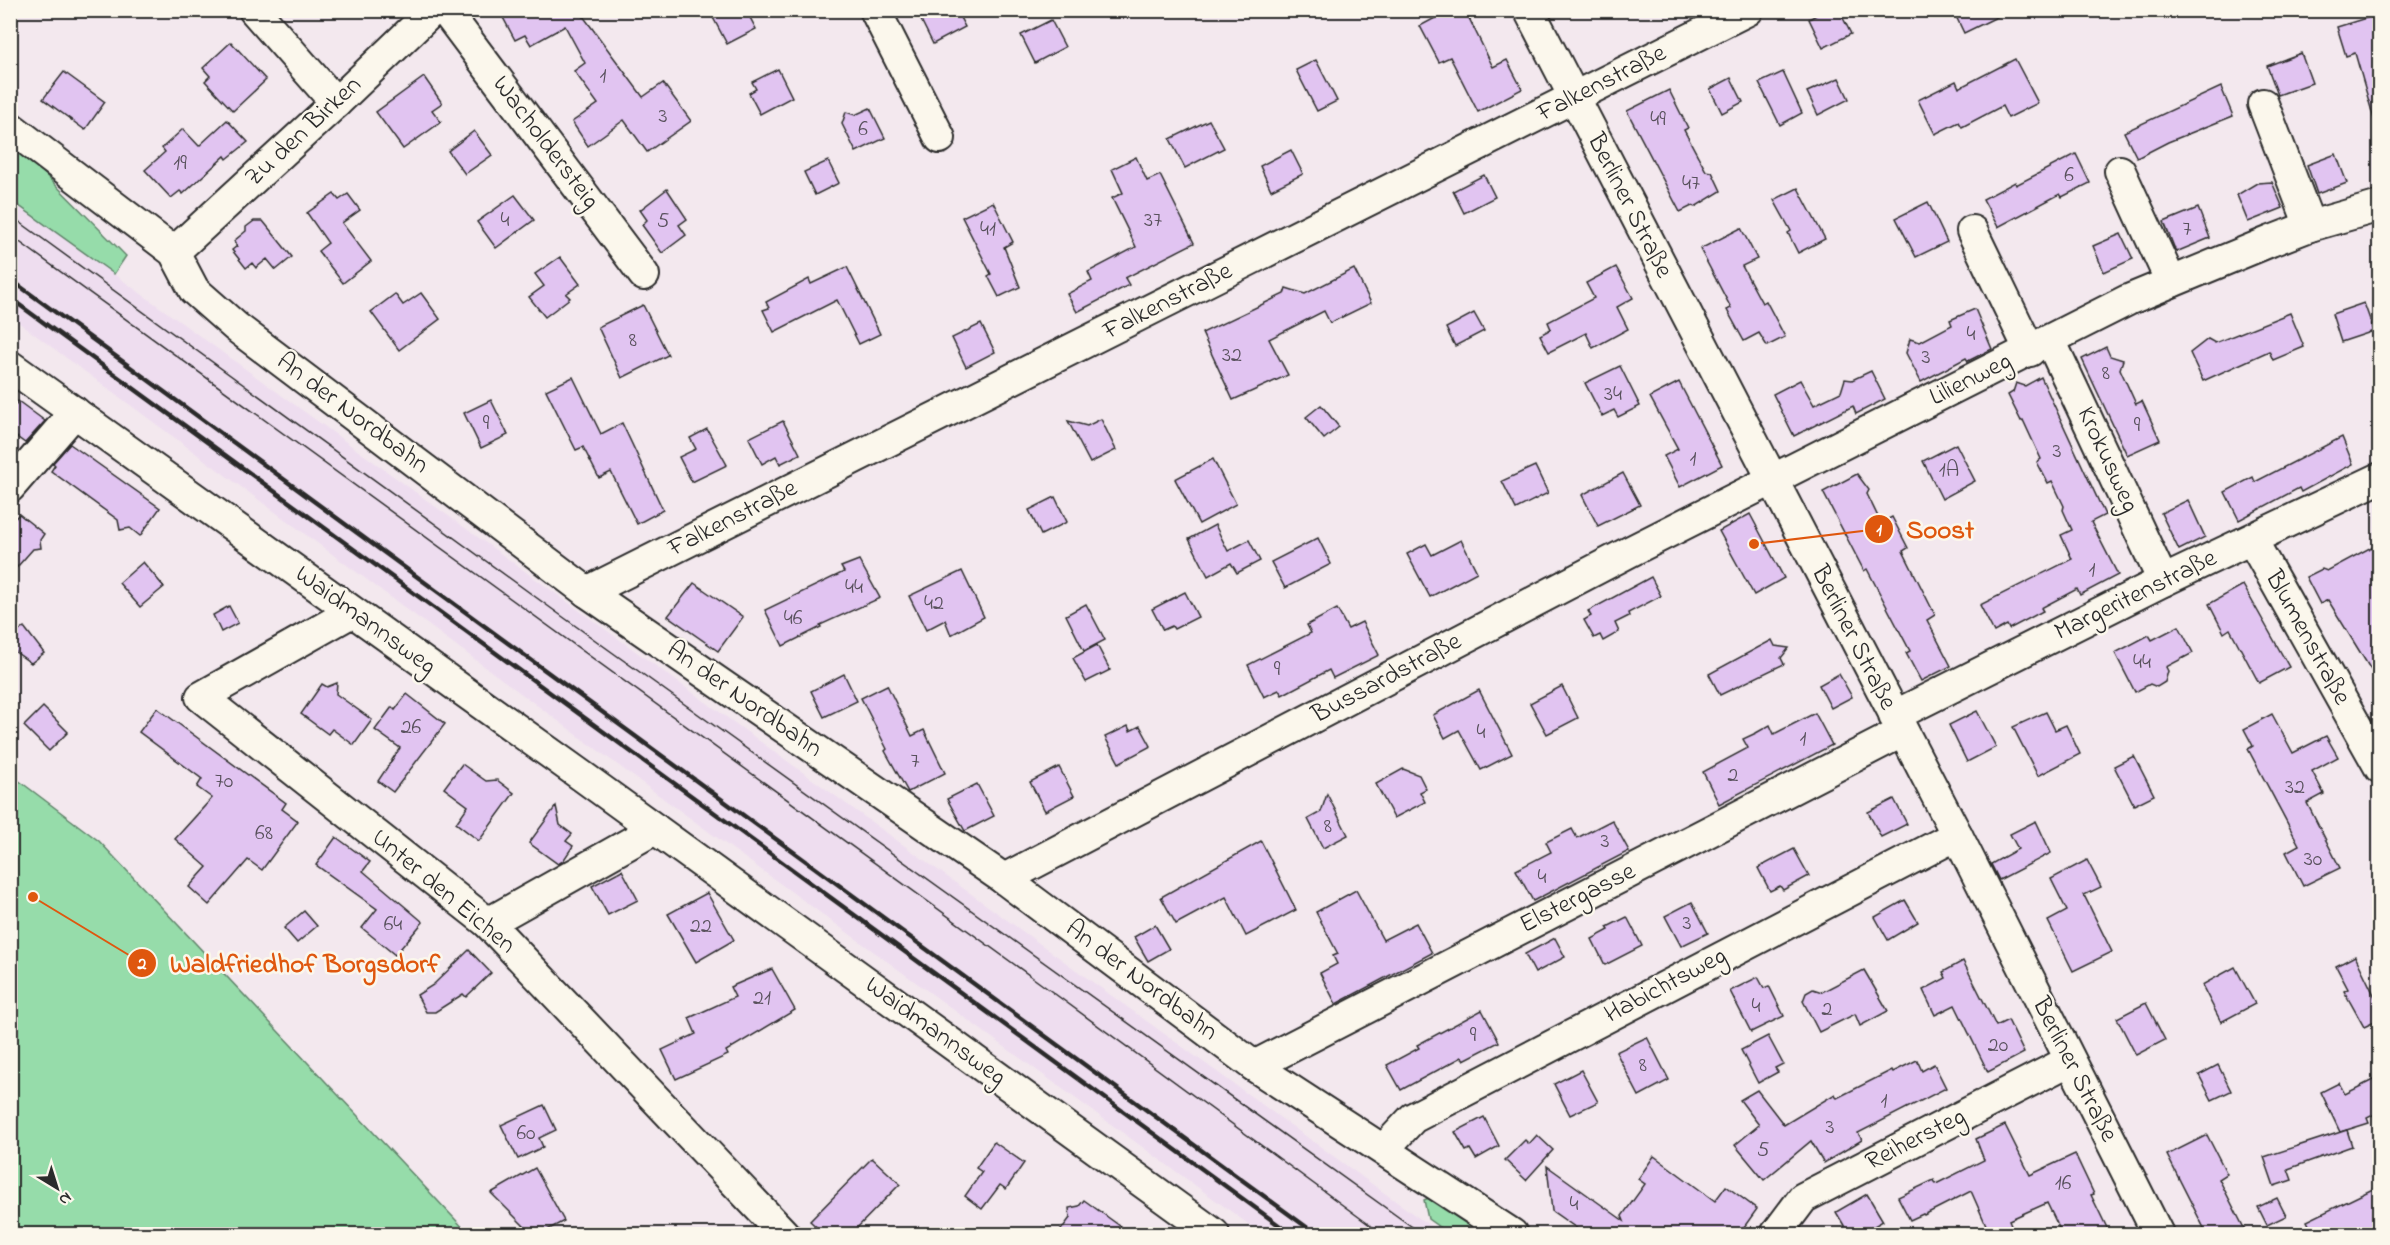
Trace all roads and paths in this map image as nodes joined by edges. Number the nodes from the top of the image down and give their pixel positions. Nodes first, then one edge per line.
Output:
1 (254, 10) edge
2 (433, 10) edge
3 (445, 10) edge
4 (874, 10) edge
5 (1529, 10) edge
6 (1748, 10) edge
7 (1574, 99) junction
8 (336, 103) junction
9 (2263, 104) dead end
10 (10, 127) edge
11 (940, 138) dead end
12 (2120, 171) dead end
13 (2379, 206) edge
14 (2310, 226) junction
15 (1972, 231) dead end
16 (174, 252) junction
17 (644, 275) dead end
18 (2171, 282) junction
19 (2040, 345) junction
20 (10, 366) edge
21 (75, 412) junction
22 (2379, 478) edge
23 (1772, 481) junction
24 (10, 487) edge
25 (2252, 540) junction
26 (2163, 581) junction
27 (587, 592) junction
28 (352, 612) junction
29 (1898, 724) junction
30 (2379, 768) edge
31 (655, 829) junction
32 (1957, 835) junction
33 (1004, 879) junction
34 (488, 922) junction
35 (2069, 1061) junction
36 (1254, 1066) junction
37 (1384, 1149) junction
38 (784, 1234) edge
39 (1214, 1234) edge
40 (1512, 1234) edge
41 (1776, 1234) edge
42 (2158, 1234) edge

1 - 8 street
2 - 8 street, Zu den Birken
3 - 17 street, Wacholdersteig
4 - 11 street
5 - 7 street, Berliner Straße
6 - 7 street, Falkenstraße
7 - 23 street, Berliner Straße
7 - 27 street, Falkenstraße
8 - 16 street, Zu den Birken
9 - 14 street
10 - 16 street, An der Nordbahn
12 - 18 street
13 - 14 street, Lilienweg
14 - 18 street, Lilienweg
15 - 19 street, Krokusweg
16 - 27 street, An der Nordbahn
18 - 19 street, Lilienweg
19 - 23 street, Lilienweg
19 - 26 street, Krokusweg
20 - 21 street, Waidmannsweg
21 - 24 street
21 - 28 street, Waidmannsweg
22 - 25 street, Margeritenstraße
23 - 29 street, Berliner Straße
23 - 33 street, Bussardstraße
25 - 26 street, Margeritenstraße
25 - 30 street, Blumenstraße
26 - 29 street, Margeritenstraße
27 - 33 street, An der Nordbahn
28 - 31 street, Waidmannsweg
28 - 34 street, Unter den Eichen
29 - 32 street, Berliner Straße
29 - 36 street, Elstergasse
31 - 34 street
31 - 39 street, Waidmannsweg
32 - 35 street, Berliner Straße
32 - 37 street, Habichtsweg
33 - 36 street, An der Nordbahn
34 - 38 street, Unter den Eichen
35 - 41 street, Reihersteg
35 - 42 street, Berliner Straße
36 - 37 street, An der Nordbahn
37 - 40 street, An der Nordbahn

